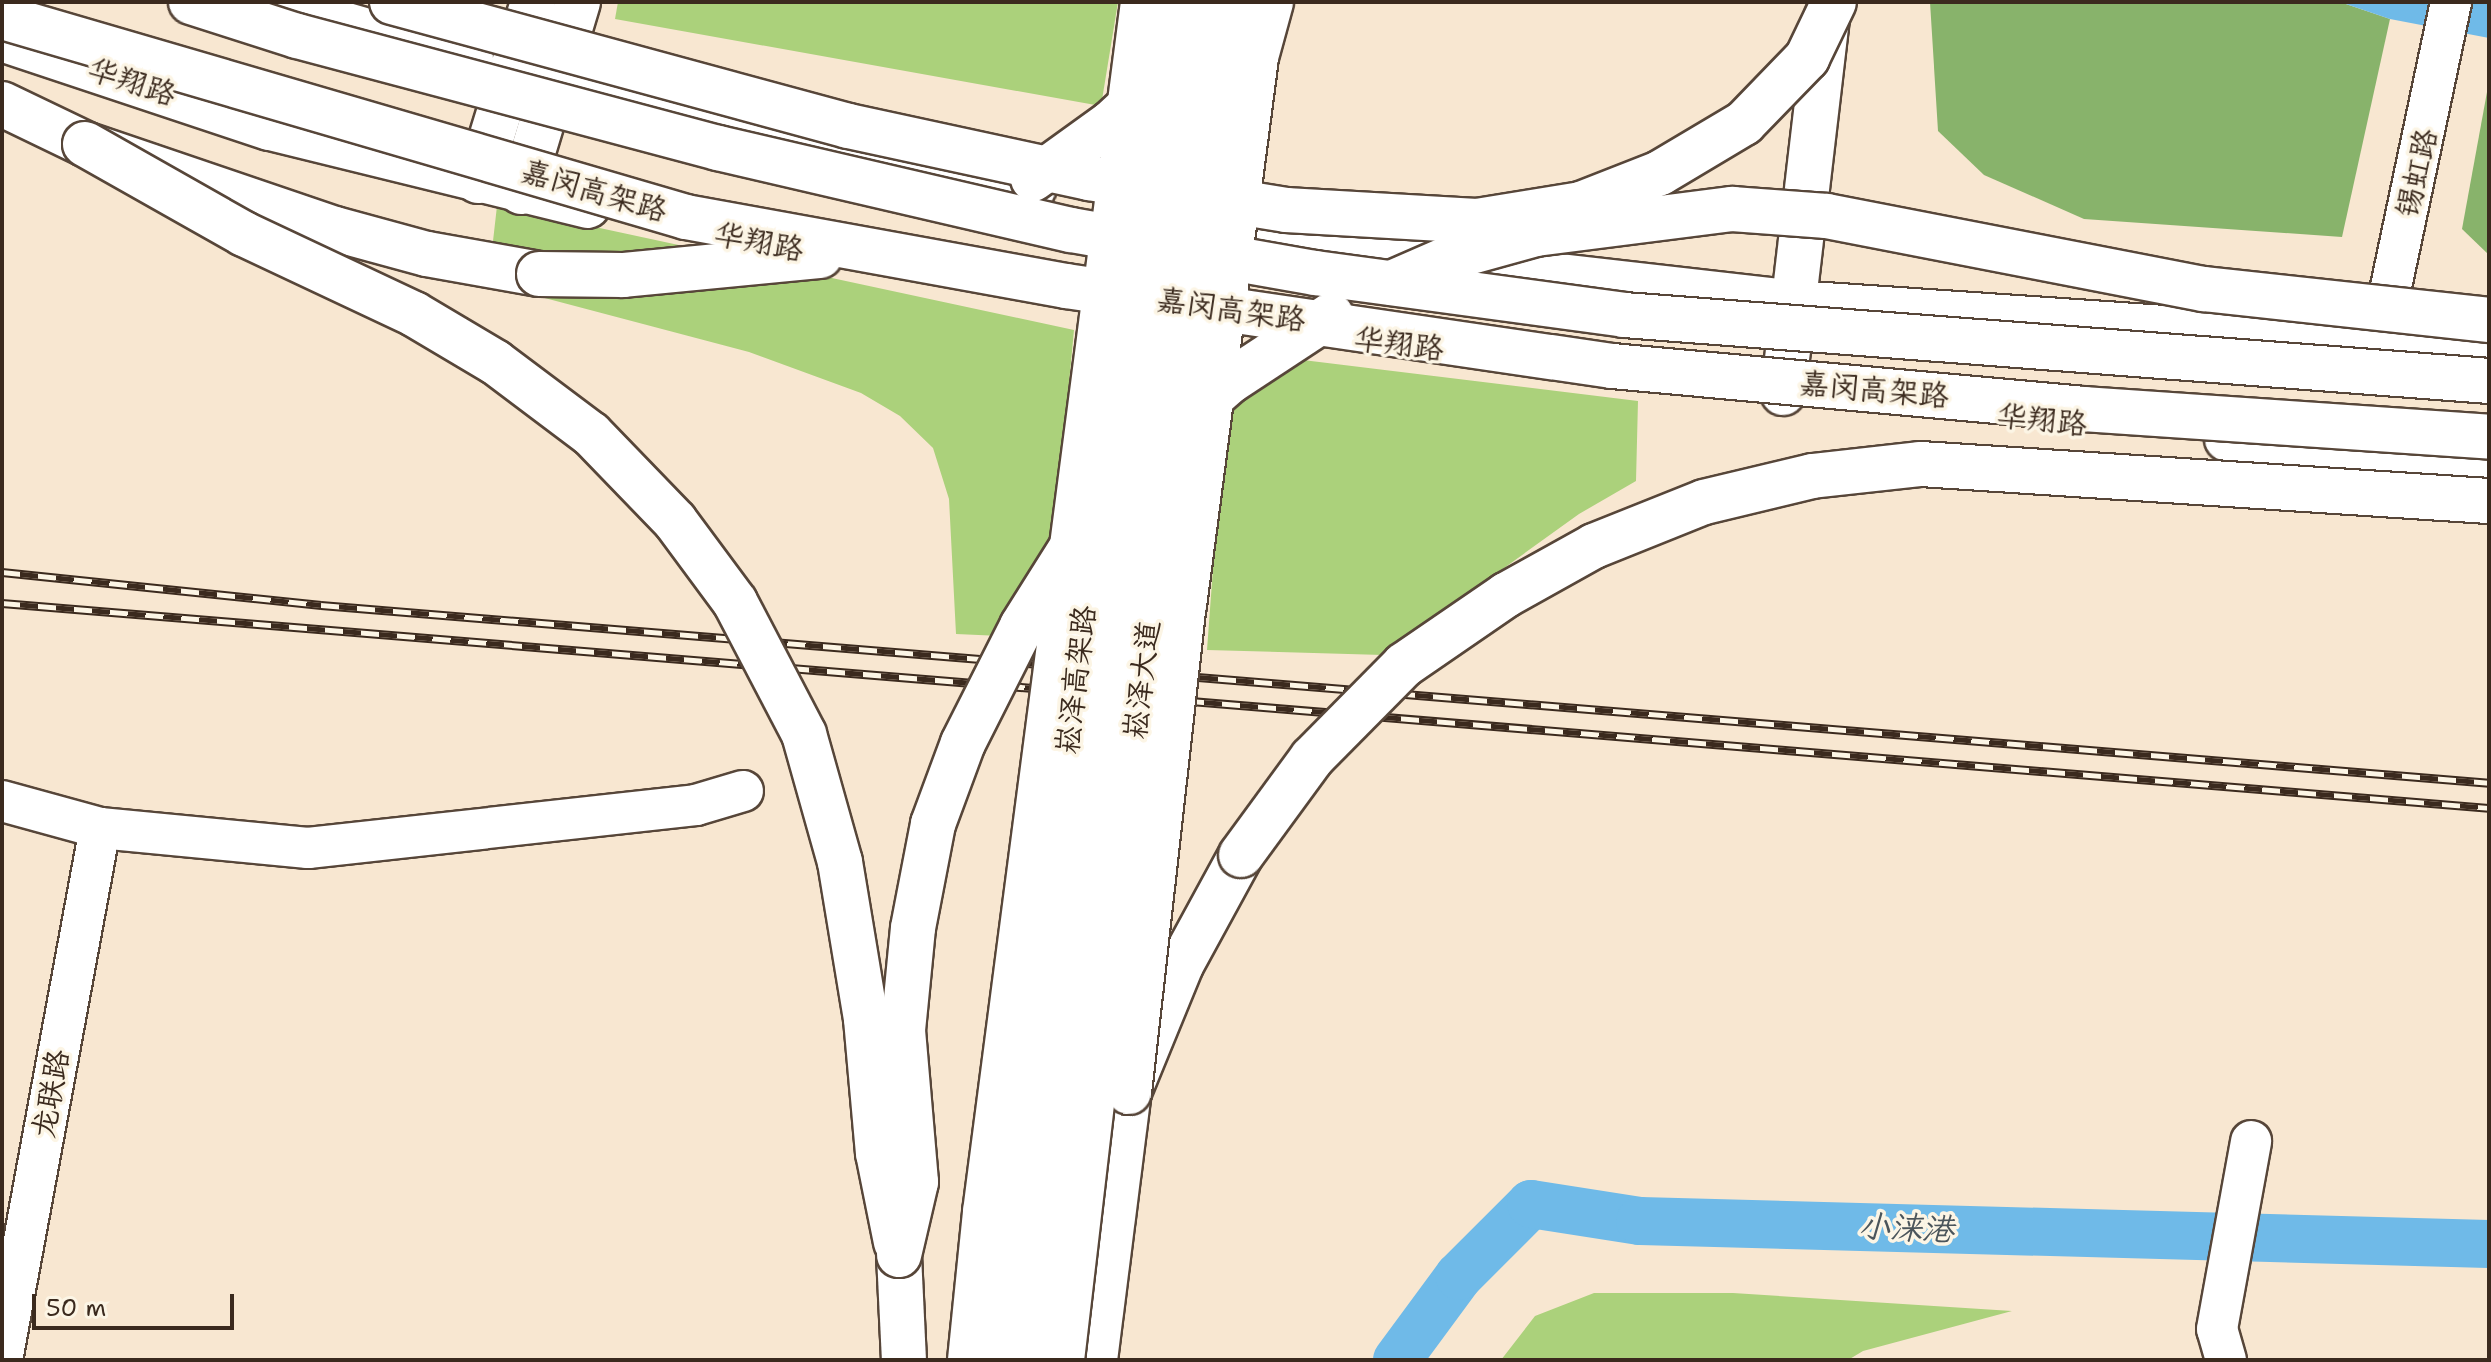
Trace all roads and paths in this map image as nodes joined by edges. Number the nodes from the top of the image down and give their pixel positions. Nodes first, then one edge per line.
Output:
1 (191, 2) edge
2 (267, 2) edge
3 (392, 2) edge
4 (533, 2) edge
5 (578, 2) edge
6 (1143, 2) edge
7 (1168, 2) edge
8 (1203, 2) edge
9 (1218, 2) edge
10 (1237, 2) edge
11 (1271, 2) edge
12 (1799, 2) edge
13 (1831, 2) edge
14 (2451, 2) edge
15 (2, 17) edge
16 (2, 39) edge
17 (511, 72) junction
18 (554, 84) junction
19 (2, 104) edge
20 (85, 144) junction
21 (478, 181) junction
22 (521, 192) junction
23 (1780, 302) junction
24 (2489, 320) edge
25 (2379, 343) junction
26 (2489, 350) edge
27 (2489, 381) edge
28 (1769, 391) junction
29 (2489, 437) edge
30 (2489, 466) edge
31 (2489, 501) edge
32 (743, 791) dead end
33 (2, 801) edge
34 (100, 828) junction
35 (1129, 1092) junction
36 (2251, 1141) dead end
37 (899, 1255) junction
38 (2222, 1345) edge
39 (2, 1360) edge
40 (904, 1360) edge
41 (970, 1360) edge
42 (993, 1360) edge
43 (1032, 1360) edge
44 (1062, 1360) edge
45 (1095, 1360) edge

1 - 27 main road, 嘉闵高架路, bridge
2 - 17 main road
3 - 13 main road, bridge
4 - 17 main road
5 - 18 main road
6 - 41 main road, bridge
7 - 42 main road, 崧泽高架路, bridge
8 - 43 main road, 崧泽高架路, bridge
9 - 20 main road, bridge
10 - 44 main road, 崧泽大道, bridge
11 - 35 main road, bridge
12 - 23 main road
13 - 23 main road
14 - 25 street, 锡虹路
15 - 29 main road, 嘉闵高架路, bridge
16 - 21 main road, 华翔路
17 - 18 main road
17 - 21 main road
18 - 22 main road
18 - 23 main road
19 - 20 main road
20 - 37 main road, bridge
21 - 22 main road, 华翔路
22 - 28 main road, 华翔路
23 - 25 main road
23 - 28 main road
24 - 37 main road, bridge
25 - 26 main road
28 - 30 main road, 华翔路
31 - 35 main road, bridge
32 - 34 street
33 - 34 street
34 - 39 street, 龙联路
35 - 45 main road
36 - 38 street
37 - 40 main road

